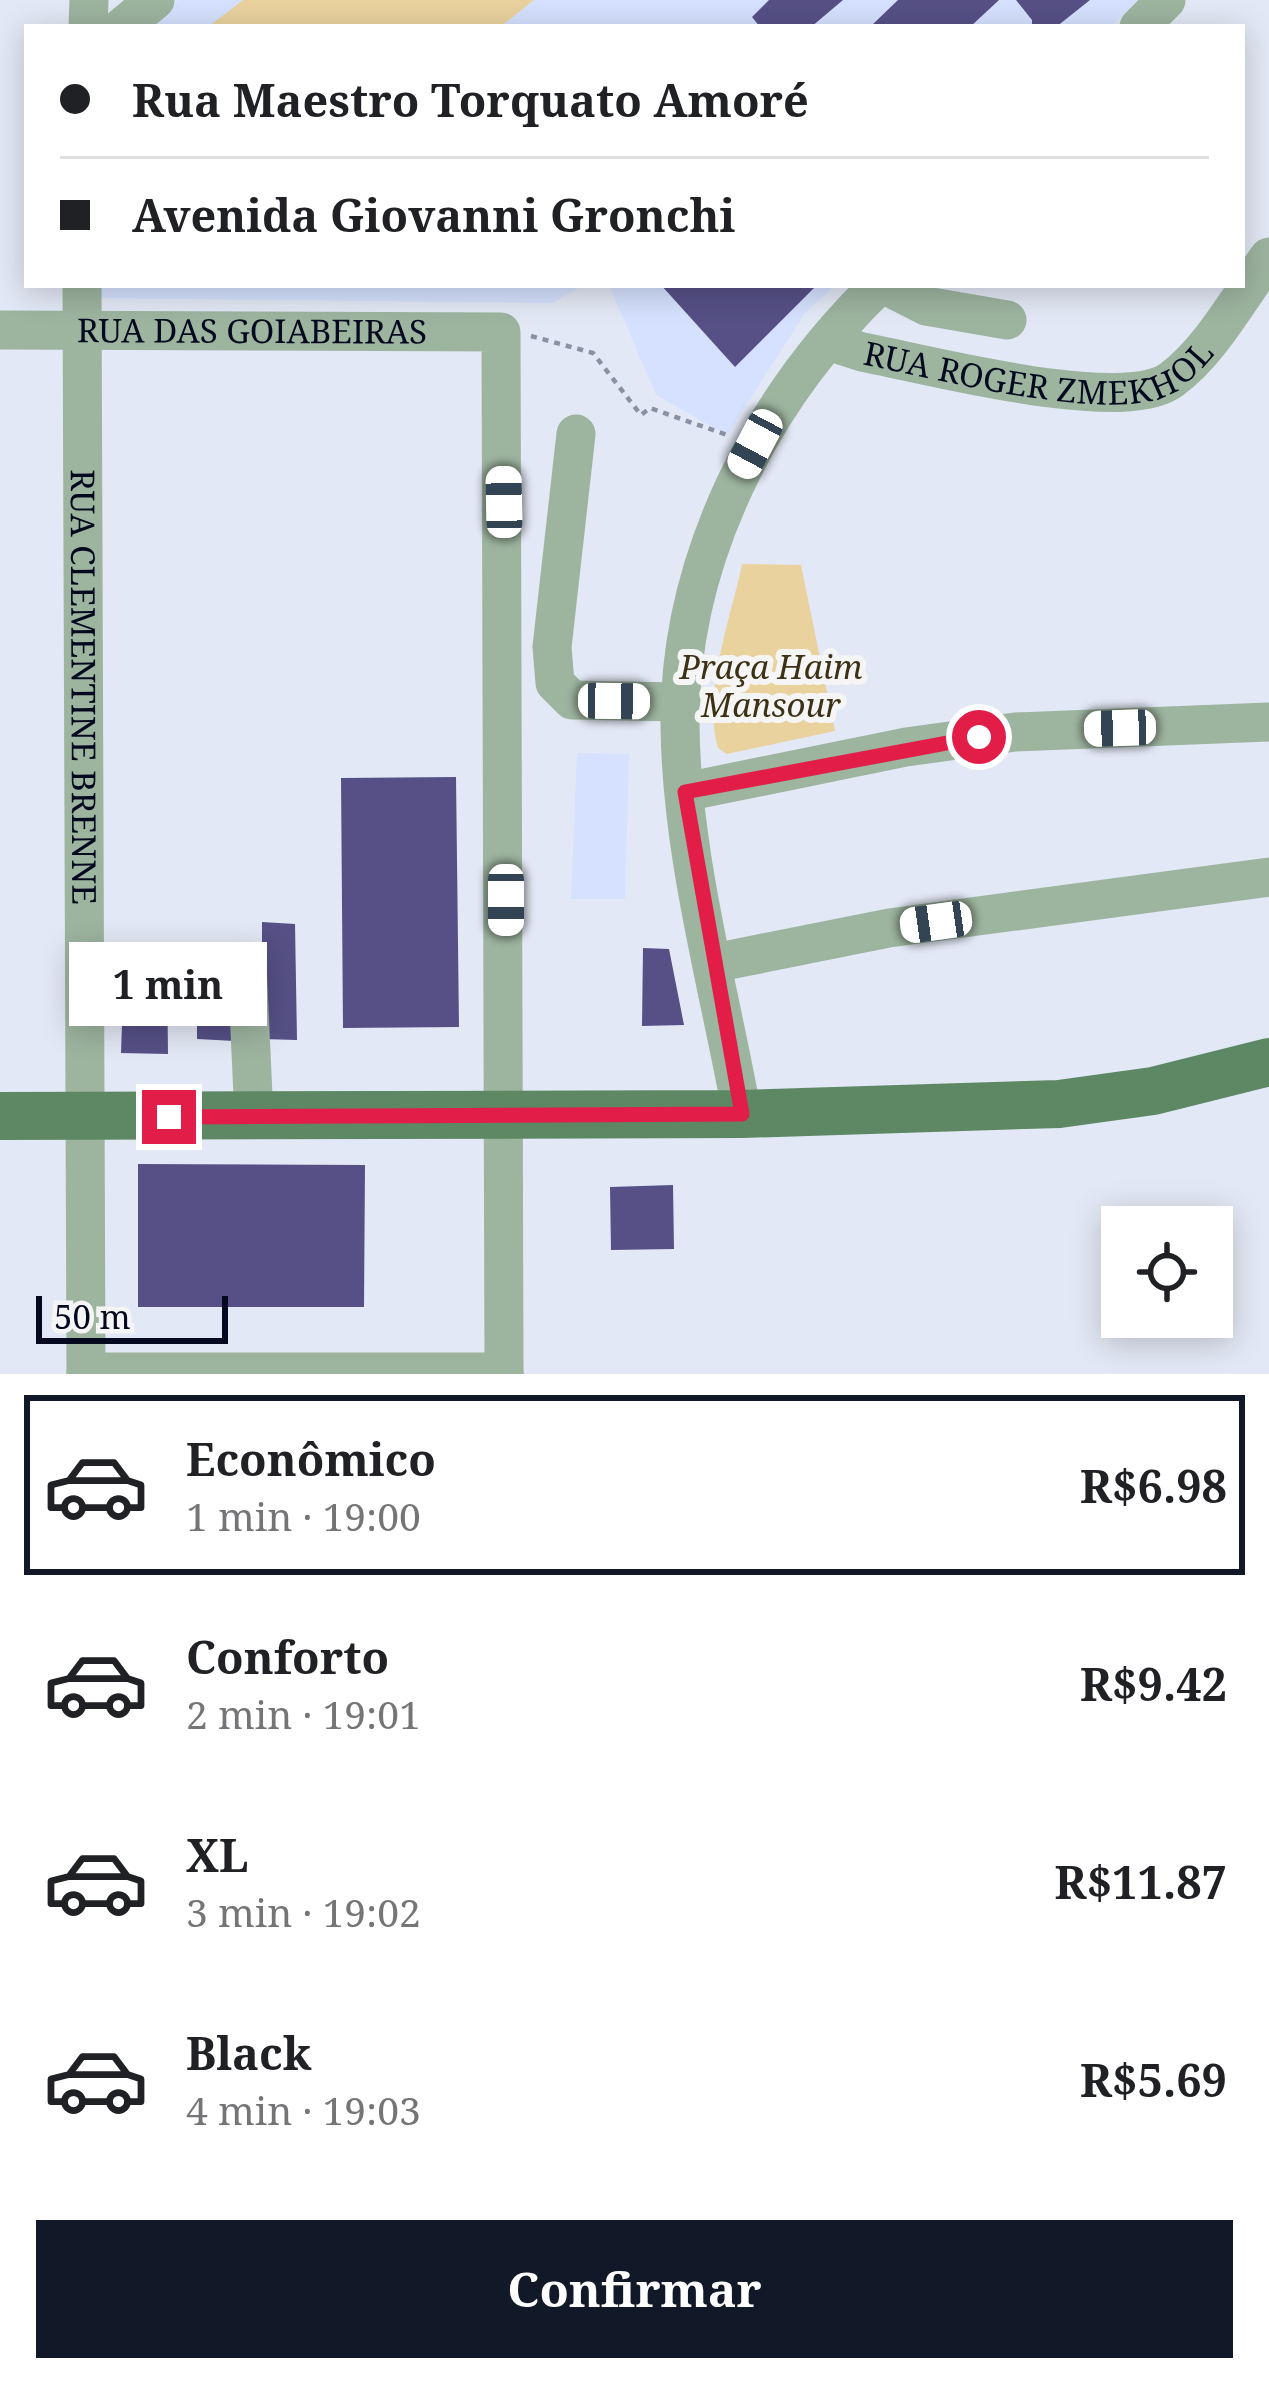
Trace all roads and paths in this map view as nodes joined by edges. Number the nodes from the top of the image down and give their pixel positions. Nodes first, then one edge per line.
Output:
1 (155, 0) edge
2 (1166, 0) edge
3 (126, 24) edge
4 (1142, 24) edge
5 (1269, 257) edge
6 (82, 288) edge
7 (879, 288) edge
8 (889, 288) edge
9 (1007, 320) dead end
10 (0, 330) edge
11 (81, 330) junction
12 (501, 332) junction
13 (828, 341) junction
14 (576, 434) dead end
15 (755, 444) junction
16 (681, 702) junction
17 (1269, 722) edge
18 (685, 792) junction
19 (1269, 878) edge
20 (715, 963) junction
21 (247, 966) dead end
22 (1269, 1063) edge
23 (742, 1114) junction
24 (0, 1116) edge
25 (506, 1116) junction
26 (254, 1117) junction
27 (84, 1118) junction
28 (86, 1373) edge
29 (504, 1373) edge

1 - 3 street
2 - 4 street
5 - 13 street, RUA ROGER ZMEKHOL
6 - 11 street, RUA CLEMENTINE BRENNE
7 - 13 street
8 - 9 street
10 - 11 street, RUA DAS GOIABEIRAS
11 - 12 street, RUA DAS GOIABEIRAS
11 - 27 street, RUA CLEMENTINE BRENNE
12 - 15 path
12 - 25 street
13 - 15 street
14 - 16 street
15 - 16 street
16 - 18 street
17 - 18 street
18 - 20 street
19 - 20 street
20 - 23 street
21 - 26 street
22 - 23 main road
23 - 25 main road
24 - 27 main road
25 - 26 main road
25 - 29 street
26 - 27 main road
27 - 28 street, RUA CLEMENTINE BRENNE
28 - 29 street

